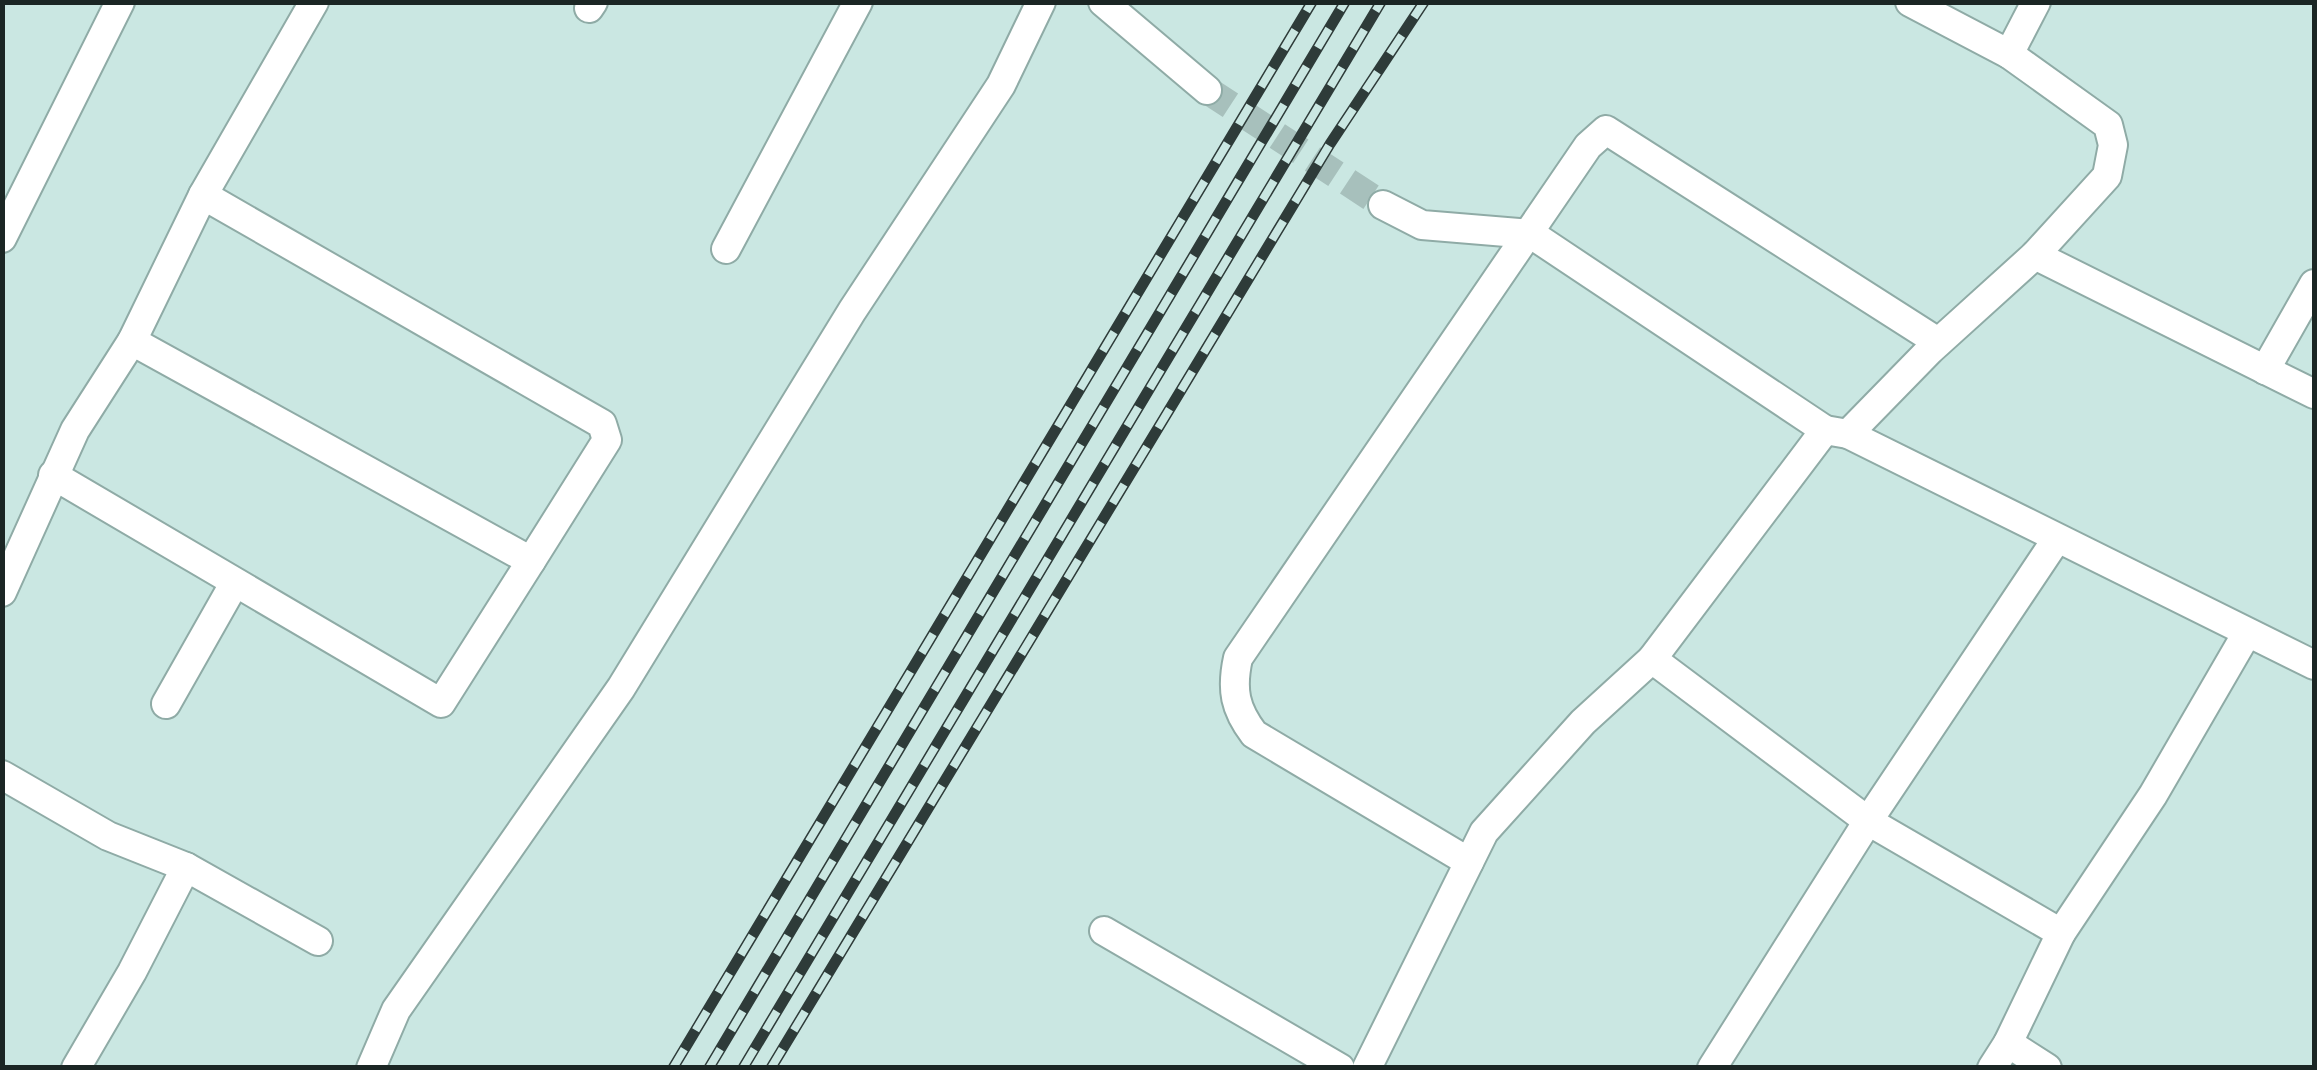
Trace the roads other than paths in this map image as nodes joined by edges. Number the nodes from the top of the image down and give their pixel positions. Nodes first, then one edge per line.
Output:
1 (120, 2) edge
2 (858, 2) edge
3 (1041, 2) edge
4 (1103, 2) edge
5 (1910, 2) edge
6 (2036, 2) edge
7 (303, 6) edge
8 (2009, 54) junction
9 (1207, 90) tunnel mouth
10 (203, 195) junction
11 (1383, 205) tunnel mouth
12 (1531, 234) junction
13 (2, 238) edge
14 (726, 249) dead end
15 (2035, 255) junction
16 (2314, 284) edge
17 (132, 341) junction
18 (1938, 342) junction
19 (2265, 370) junction
20 (2314, 394) edge
21 (1836, 432) junction
22 (54, 476) junction
23 (2056, 540) junction
24 (530, 560) junction
25 (234, 584) junction
26 (2, 592) edge
27 (2248, 634) junction
28 (1652, 659) junction
29 (2314, 665) edge
30 (166, 704) dead end
31 (2, 775) edge
32 (1868, 820) junction
33 (1469, 862) junction
34 (186, 867) junction
35 (1104, 931) dead end
36 (2061, 933) junction
37 (318, 941) dead end
38 (2008, 1042) junction
39 (76, 1068) edge
40 (372, 1068) edge
41 (1340, 1068) edge
42 (1367, 1068) edge
43 (1712, 1068) edge
44 (1992, 1068) edge
45 (2047, 1068) edge

1 - 13 street
2 - 14 street
3 - 40 street
4 - 9 street
5 - 8 street
6 - 8 street
7 - 10 street
8 - 15 street
10 - 17 street
10 - 24 street
11 - 12 street
12 - 18 street
12 - 21 street
12 - 33 street
15 - 18 street
15 - 19 street
16 - 19 street
17 - 22 street
17 - 24 street
18 - 21 street
19 - 20 street
21 - 23 street
21 - 28 street
22 - 25 street
22 - 26 street
23 - 27 street
23 - 32 street
24 - 25 street
25 - 30 street
27 - 29 street
27 - 36 street
28 - 32 street
28 - 33 street
31 - 34 street
32 - 36 street
32 - 43 street
33 - 42 street
34 - 37 street
34 - 39 street
35 - 41 street
36 - 38 street
38 - 44 street
38 - 45 street

